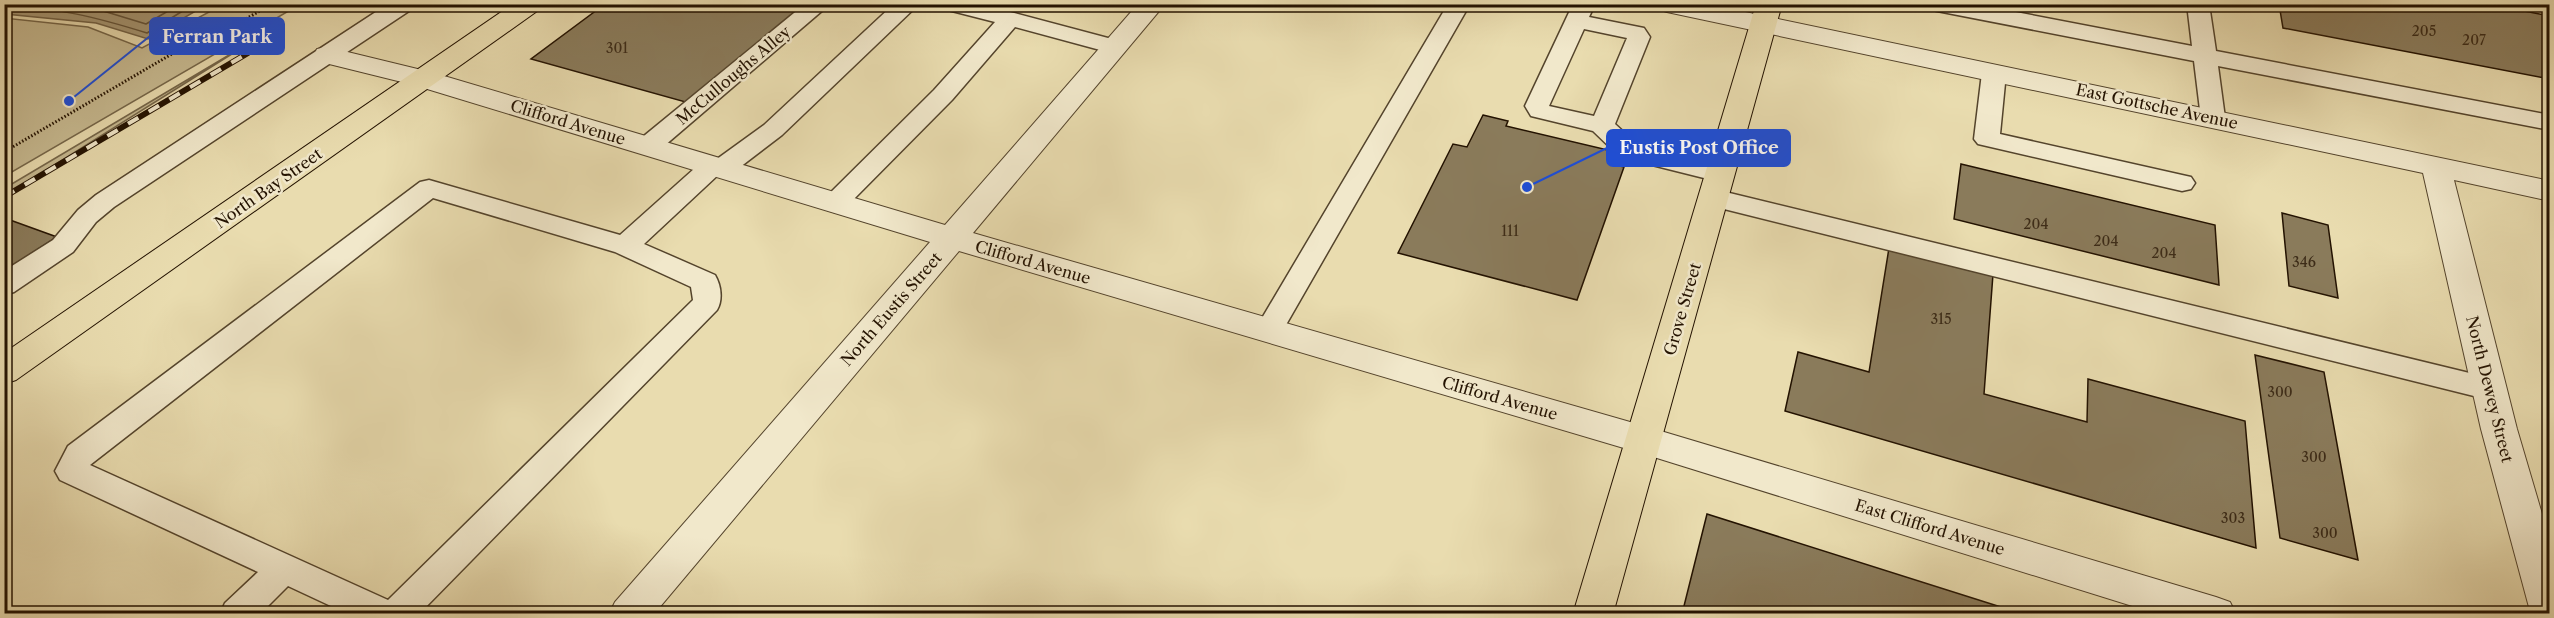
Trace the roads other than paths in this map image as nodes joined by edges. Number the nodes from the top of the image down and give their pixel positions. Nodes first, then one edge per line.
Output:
1 (405, 4) edge
2 (819, 4) edge
3 (908, 4) edge
4 (952, 4) edge
5 (1152, 4) edge
6 (1459, 4) edge
7 (1667, 4) edge
8 (1937, 4) edge
9 (2198, 4) edge
10 (527, 5) edge
11 (1580, 13) edge
12 (1766, 15) edge
13 (1009, 20) junction
14 (1115, 47) junction
15 (327, 55) junction
16 (2205, 56) junction
17 (1994, 72) junction
18 (424, 79) junction
19 (2213, 118) junction
20 (2550, 123) edge
21 (1602, 126) junction
22 (648, 146) junction
23 (2436, 166) junction
24 (717, 167) junction
25 (2182, 183) dead end
26 (1717, 186) junction
27 (2550, 191) edge
28 (835, 203) junction
29 (952, 238) junction
30 (625, 246) junction
31 (4, 285) edge
32 (1269, 330) junction
33 (4, 372) edge
34 (2490, 389) junction
35 (1644, 440) junction
36 (284, 568) junction
37 (2550, 611) edge
38 (237, 614) edge
39 (384, 614) edge
40 (396, 614) edge
41 (629, 614) edge
42 (1593, 614) edge
43 (2216, 614) edge

1 - 15 lane
2 - 22 lane, McCulloughs Alley
3 - 24 lane
4 - 13 lane
5 - 14 street, North Eustis Street
6 - 32 lane
7 - 12 street, East Gottsche Avenue
8 - 16 lane
9 - 16 lane
10 - 18 main road, North Bay Street
11 - 21 lane
11 - 21 lane
12 - 17 street, East Gottsche Avenue
12 - 26 main road, Grove Street
13 - 14 lane
13 - 28 lane
14 - 29 street, North Eustis Street
15 - 18 street, Clifford Avenue
15 - 31 lane
16 - 19 lane
16 - 20 lane
17 - 19 street, East Gottsche Avenue
17 - 25 lane
18 - 22 street, Clifford Avenue
18 - 33 main road, North Bay Street
19 - 23 street, East Gottsche Avenue
21 - 26 lane
22 - 24 street, Clifford Avenue
23 - 27 street, East Gottsche Avenue
23 - 34 street, North Dewey Street
24 - 28 street, Clifford Avenue
24 - 30 lane
26 - 34 lane
26 - 35 main road, Grove Street
28 - 29 street, Clifford Avenue
29 - 32 street, Clifford Avenue
29 - 41 street, North Eustis Street
30 - 36 lane
30 - 40 lane
32 - 35 street, Clifford Avenue
34 - 37 street, North Dewey Street
35 - 42 main road, Grove Street
35 - 43 street, East Clifford Avenue
36 - 38 lane
36 - 39 lane

